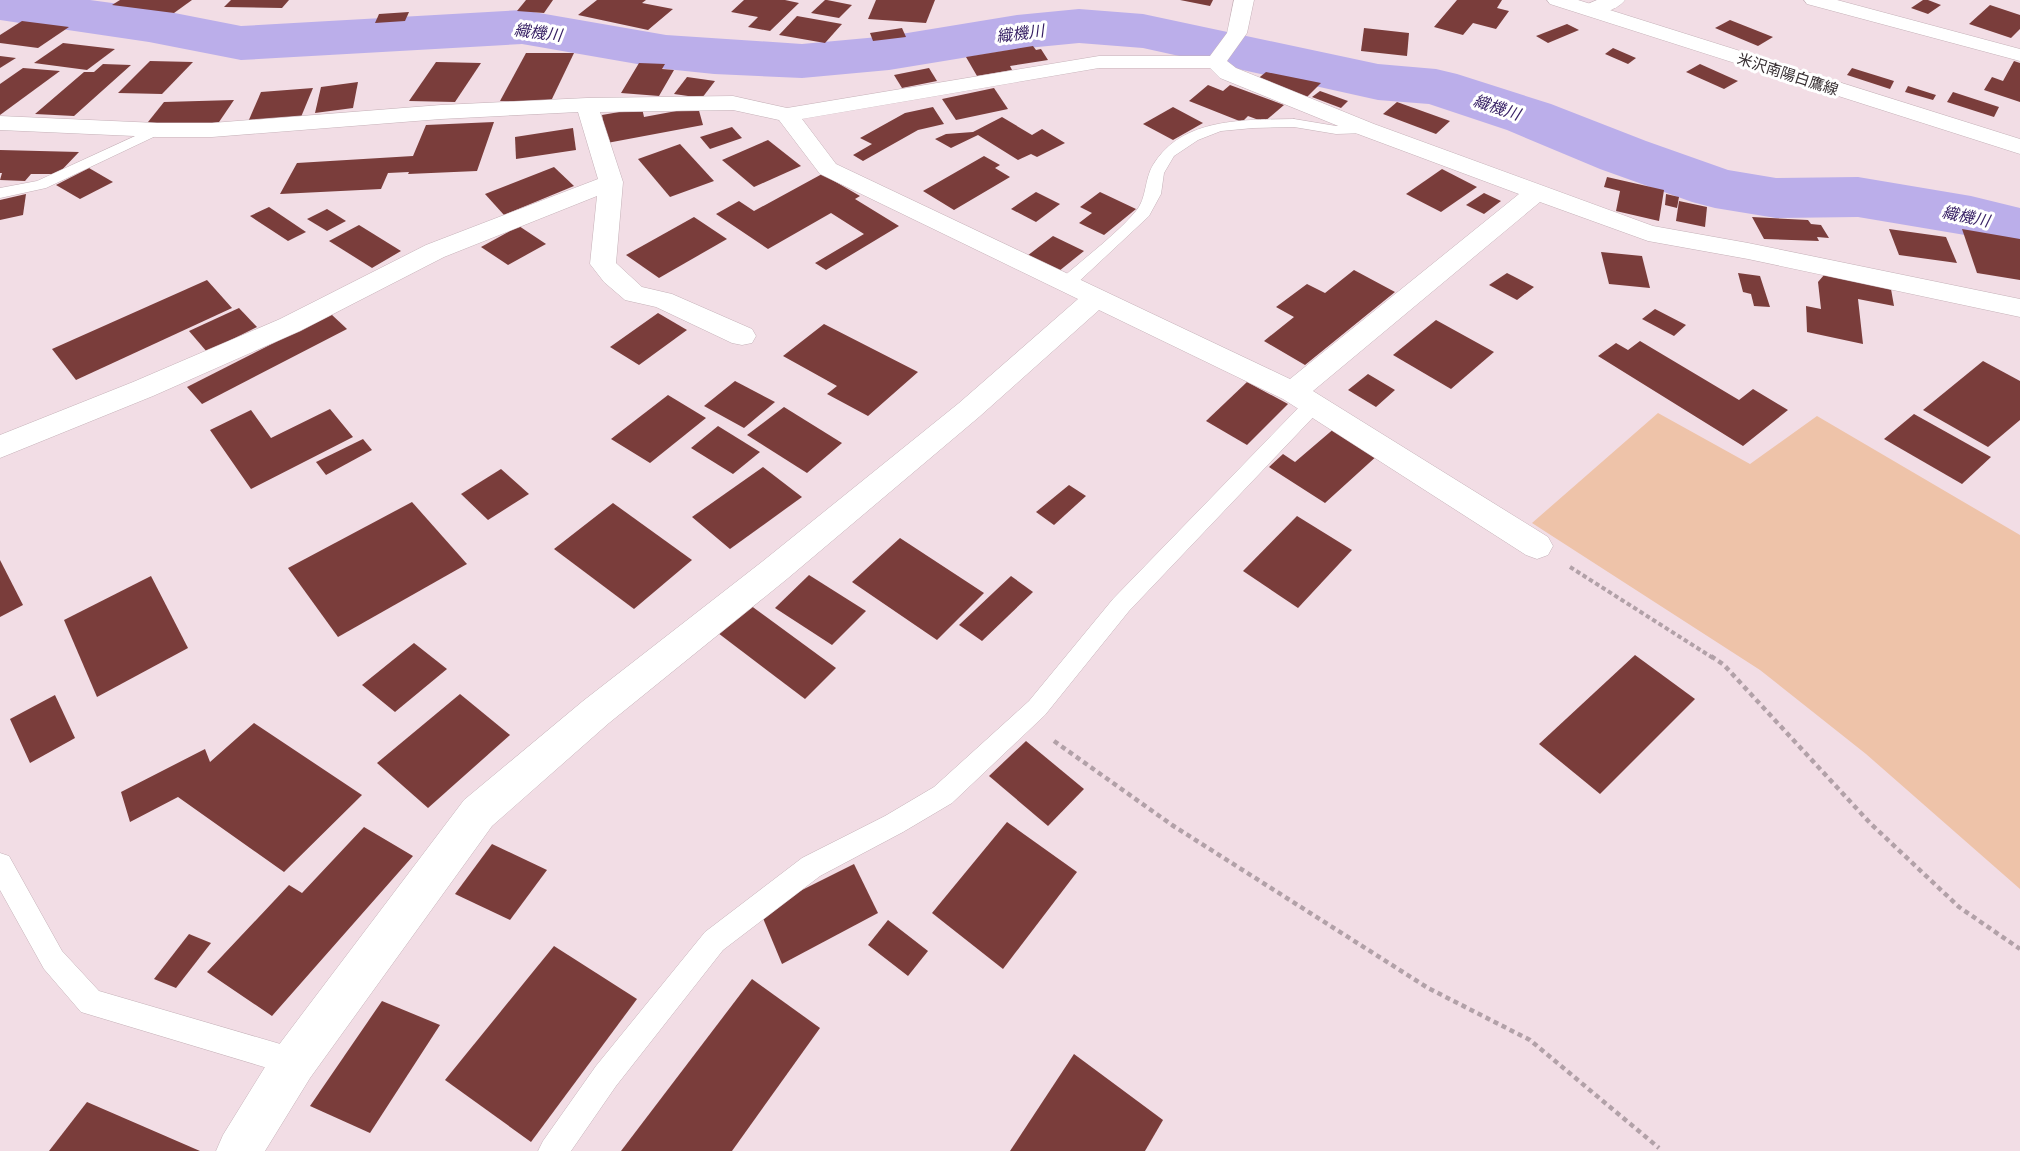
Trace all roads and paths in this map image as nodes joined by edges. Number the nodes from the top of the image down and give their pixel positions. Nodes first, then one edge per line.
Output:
1 (1244, 0) edge
2 (1557, 0) edge
3 (1615, 0) edge
4 (1814, 0) edge
5 (1590, 10) junction
6 (2020, 55) edge
7 (1219, 58) junction
8 (587, 105) junction
9 (787, 115) junction
10 (0, 123) edge
11 (1366, 129) junction
12 (157, 130) junction
13 (2020, 147) edge
14 (611, 182) junction
15 (1538, 191) junction
16 (0, 193) edge
17 (1082, 290) junction
18 (2020, 308) edge
19 (742, 336) dead end
20 (1303, 399) junction
21 (0, 447) edge
22 (1537, 546) joint
23 (1024, 720) junction
24 (0, 865) edge
25 (2020, 949) edge
26 (294, 1062) junction
27 (1659, 1148) dead end
28 (239, 1151) edge
29 (553, 1151) edge

1 - 7 street
2 - 5 street, 米沢南陽白鷹線
3 - 5 street
4 - 6 street
5 - 13 street, 米沢南陽白鷹線
7 - 9 street
7 - 11 street
8 - 9 street
8 - 12 street
8 - 14 street
9 - 17 street
10 - 12 street
11 - 15 street
11 - 17 lane
12 - 16 lane
14 - 19 street
14 - 21 street
15 - 18 street
15 - 20 street
17 - 20 street
17 - 26 street
20 - 22 street
20 - 23 lane
22 - 25 path
23 - 27 path
23 - 29 lane
24 - 26 lane
26 - 28 street

